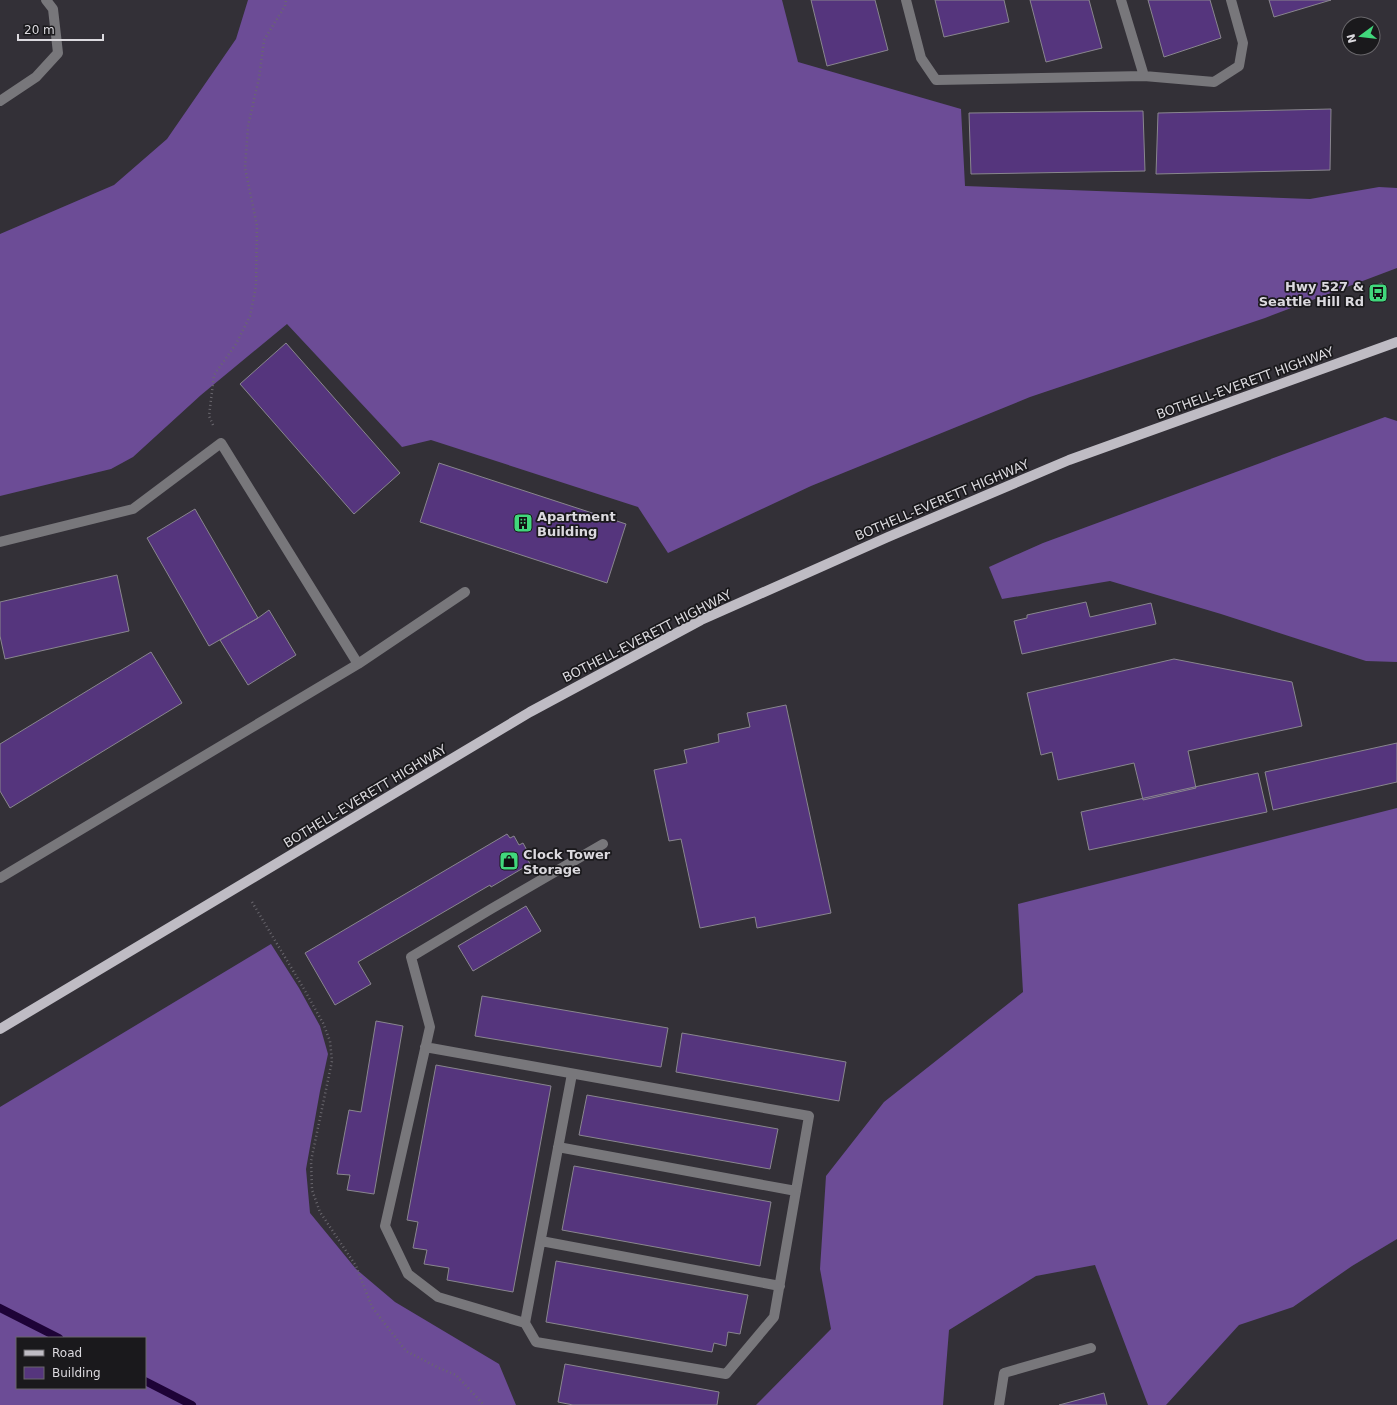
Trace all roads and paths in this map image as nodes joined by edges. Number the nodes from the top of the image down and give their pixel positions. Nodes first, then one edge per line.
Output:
1 (46, 0) edge
2 (286, 0) edge
3 (906, 0) edge
4 (1121, 0) edge
5 (1231, 0) edge
6 (1144, 76) junction
7 (1, 100) edge
8 (1397, 342) edge
9 (221, 443) junction
10 (0, 542) edge
11 (465, 592) dead end
12 (358, 664) junction
13 (603, 844) dead end
14 (0, 878) edge
15 (242, 884) junction
16 (0, 1029) edge
17 (425, 1047) junction
18 (572, 1074) junction
19 (558, 1147) junction
20 (796, 1191) junction
21 (541, 1241) junction
22 (780, 1286) junction
23 (525, 1323) junction
24 (1091, 1348) dead end
25 (484, 1405) edge
26 (999, 1405) edge

1 - 7 street
2 - 9 path
3 - 6 street
4 - 6 street
5 - 6 street
8 - 15 main road, BOTHELL-EVERETT HIGHWAY
9 - 10 street
9 - 12 street
11 - 12 street
12 - 14 street
13 - 17 street
15 - 16 main road, BOTHELL-EVERETT HIGHWAY
15 - 25 path
17 - 18 street
17 - 23 street
18 - 19 street
18 - 20 street
19 - 20 street
19 - 21 street
20 - 22 street
21 - 22 street
21 - 23 street
22 - 23 street
24 - 26 street

